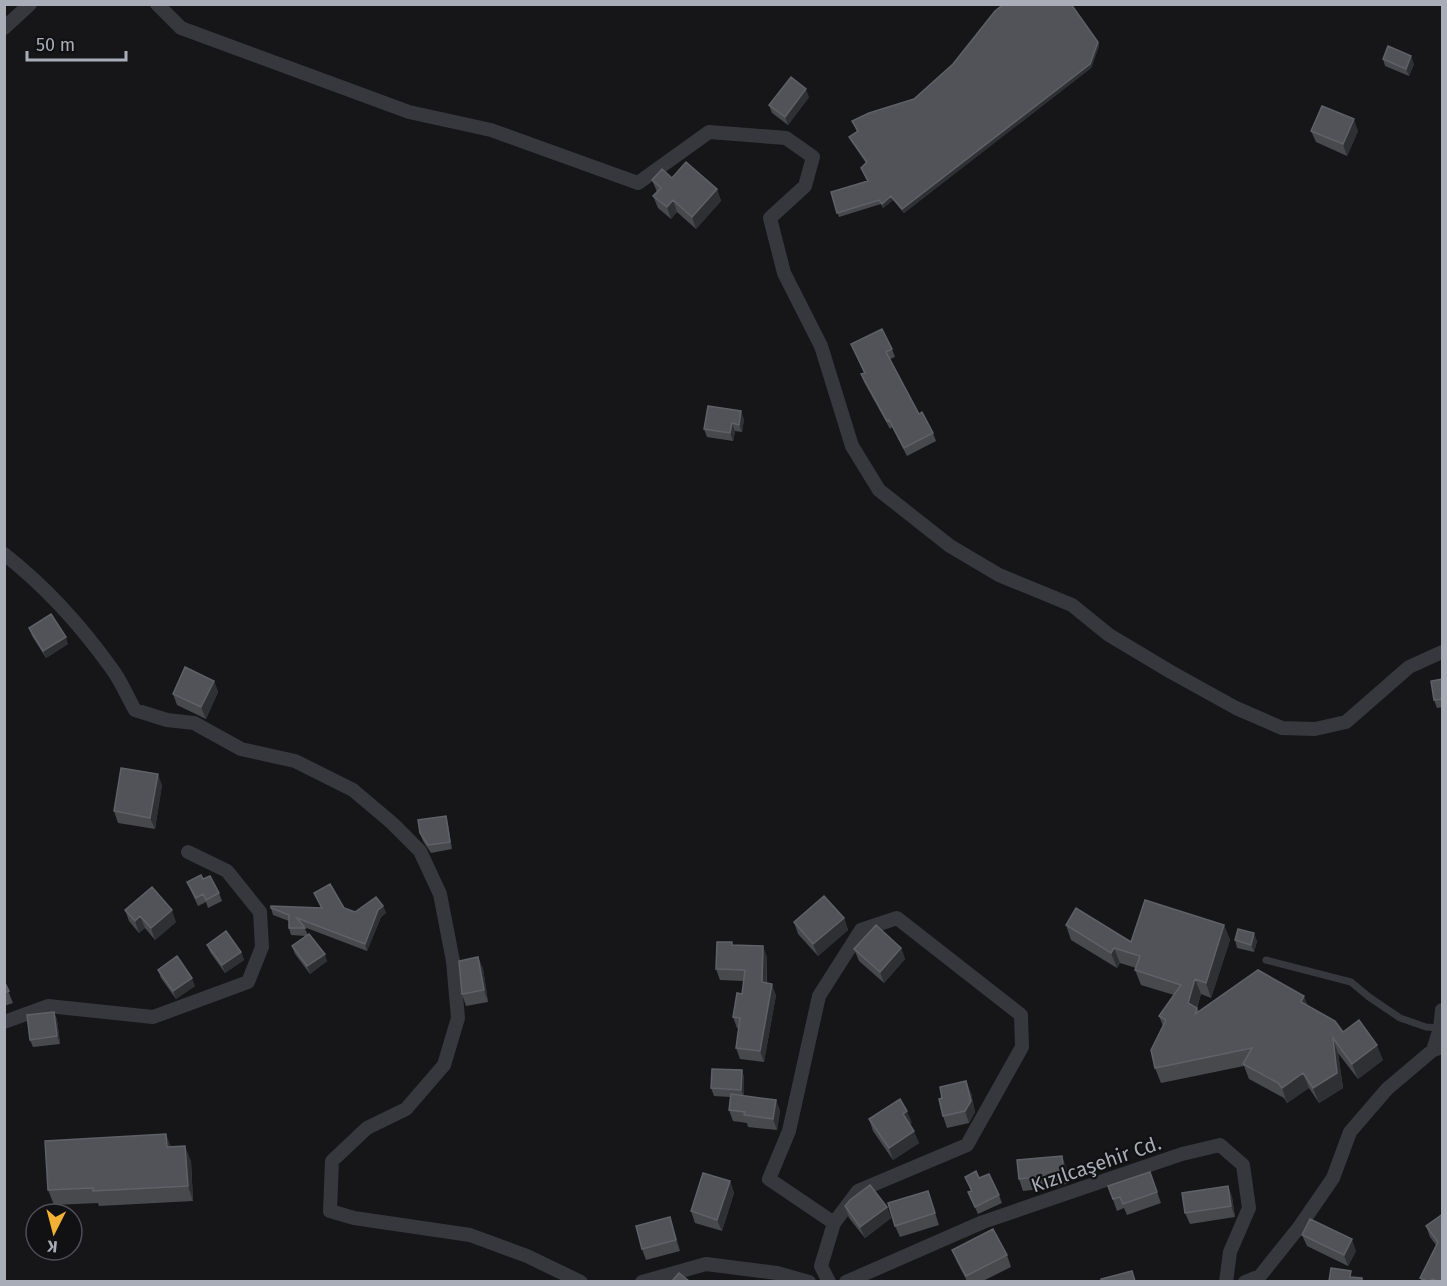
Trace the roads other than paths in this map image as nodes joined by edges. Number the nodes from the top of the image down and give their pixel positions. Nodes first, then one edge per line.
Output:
1 (30, 4) edge
2 (157, 4) edge
3 (4, 28) edge
4 (4, 554) edge
5 (1443, 652) edge
6 (188, 852) dead end
7 (1266, 960) dead end
8 (1443, 1010) edge
9 (4, 1022) edge
10 (1440, 1028) junction
11 (1439, 1053) edge
12 (834, 1223) junction
13 (582, 1281) edge
14 (642, 1281) edge
15 (809, 1281) edge
16 (829, 1281) edge
17 (846, 1281) edge
18 (1226, 1281) edge
19 (1245, 1281) edge

1 - 3 street
2 - 5 street
4 - 13 street
6 - 9 street
7 - 10 lane
8 - 10 street
10 - 11 street
11 - 19 street
12 - 12 street
12 - 16 street
14 - 15 street
17 - 18 street, Kızılcaşehir Cd.

